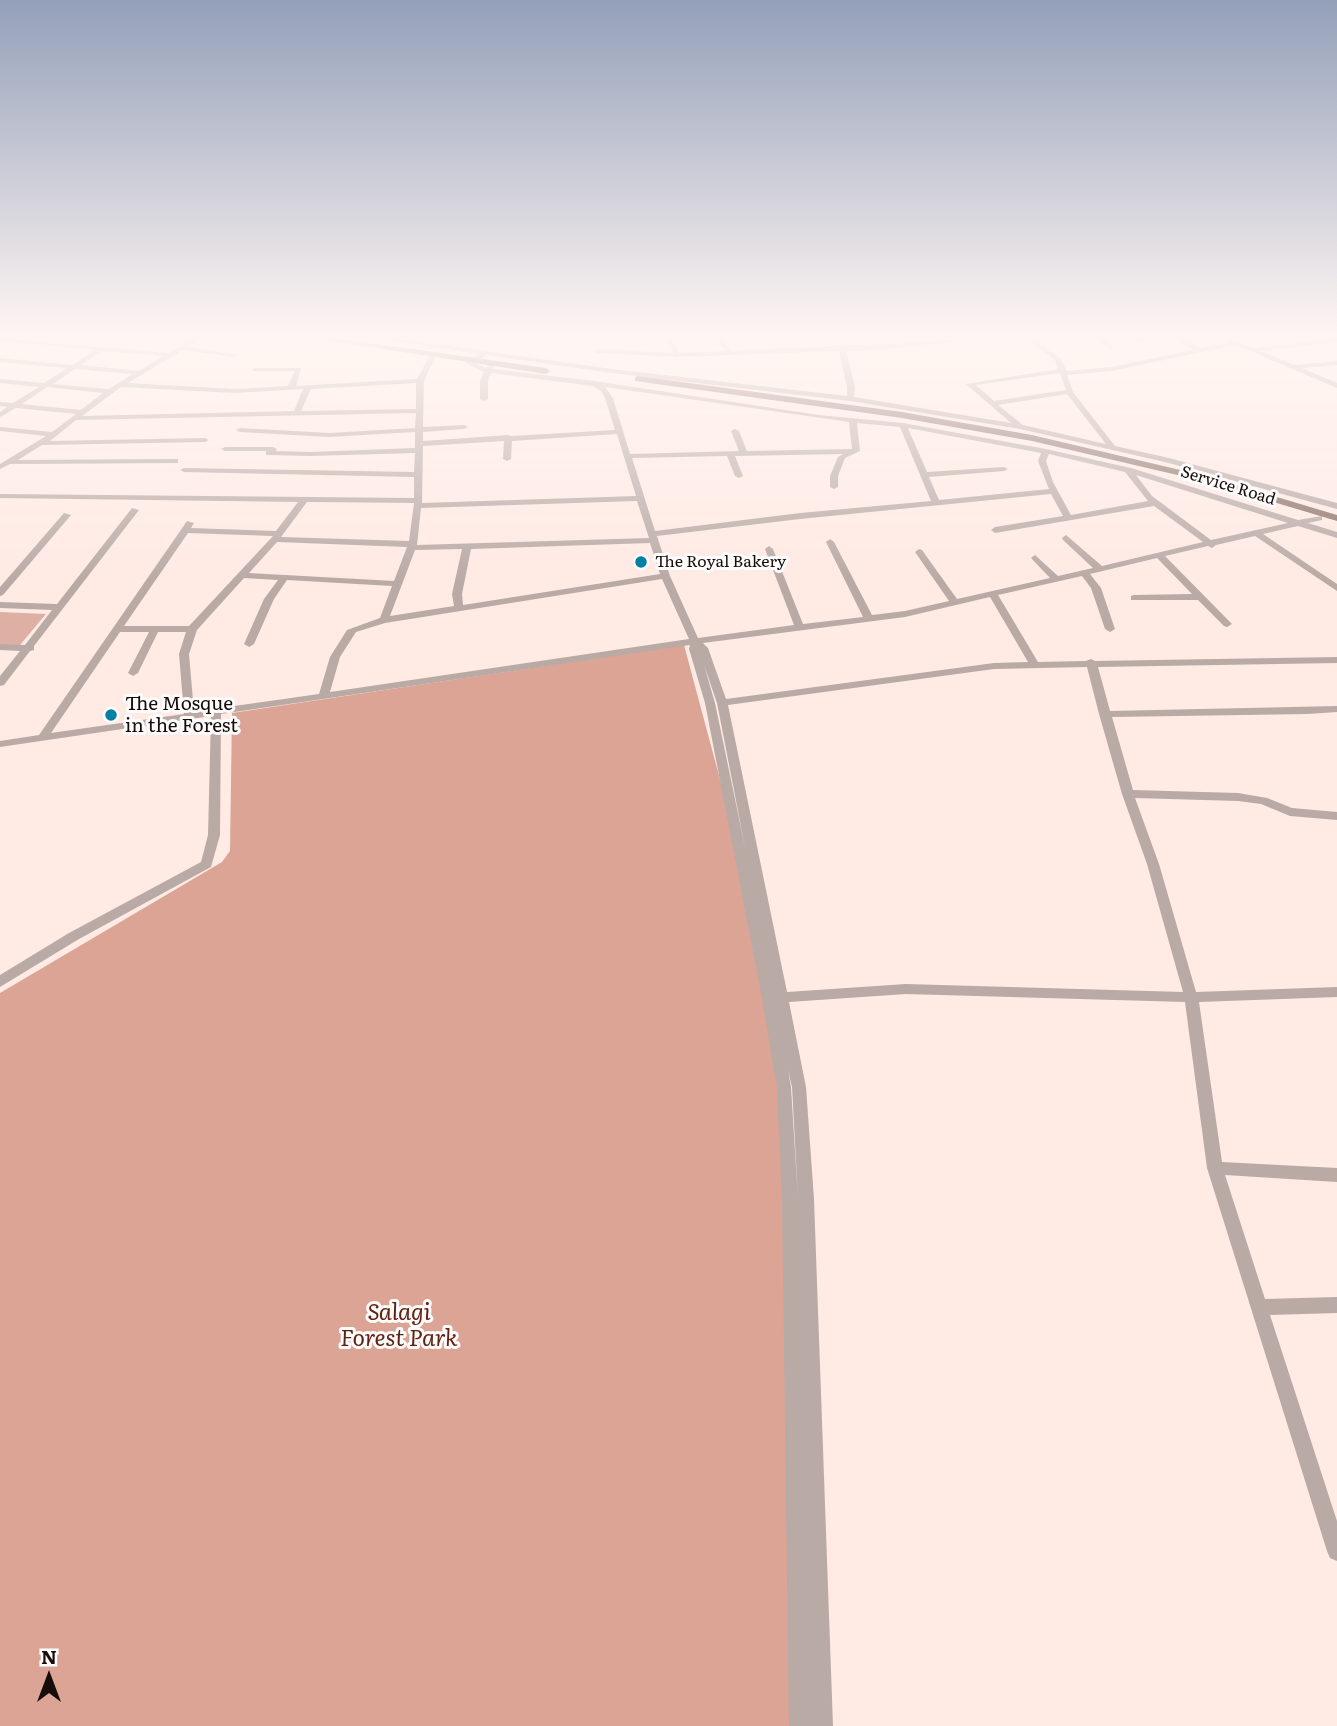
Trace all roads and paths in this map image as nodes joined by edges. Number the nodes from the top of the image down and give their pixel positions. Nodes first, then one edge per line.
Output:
1 (73, 418) edge
2 (420, 419) edge
3 (614, 419) edge
4 (836, 419) edge
5 (902, 419) edge
6 (922, 419) edge
7 (973, 419) edge
8 (1012, 419) edge
9 (1090, 419) edge
10 (853, 421) junction
11 (903, 425) junction
12 (1020, 426) junction
13 (464, 427) dead end
14 (240, 430) dead end
15 (419, 430) junction
16 (2, 431) edge
17 (735, 431) dead end
18 (617, 432) junction
19 (53, 434) junction
20 (508, 438) junction
21 (205, 440) dead end
22 (41, 443) junction
23 (419, 447) junction
24 (1112, 448) junction
25 (225, 449) dead end
26 (856, 451) junction
27 (1046, 451) junction
28 (270, 453) junction
29 (730, 453) junction
30 (744, 453) junction
31 (627, 456) junction
32 (507, 458) dead end
33 (175, 461) dead end
34 (4, 465) edge
35 (1004, 469) dead end
36 (184, 470) dead end
37 (1128, 470) junction
38 (260, 472) junction
39 (419, 475) junction
40 (923, 475) junction
41 (739, 476) dead end
42 (834, 487) dead end
43 (1054, 491) junction
44 (0, 496) edge
45 (639, 498) junction
46 (305, 499) junction
47 (936, 503) junction
48 (1154, 503) junction
49 (418, 504) junction
50 (1337, 506) edge
51 (135, 510) dead end
52 (67, 515) dead end
53 (1068, 517) junction
54 (1319, 518) junction
55 (1337, 518) edge
56 (1301, 524) junction
57 (1337, 524) edge
58 (995, 530) dead end
59 (1258, 534) junction
60 (1337, 536) edge
61 (277, 537) junction
62 (653, 537) junction
63 (1066, 538) dead end
64 (830, 542) dead end
65 (1212, 545) junction
66 (411, 546) junction
67 (467, 546) junction
68 (769, 550) dead end
69 (919, 552) dead end
70 (1160, 556) junction
71 (1035, 558) dead end
72 (1101, 570) junction
73 (1085, 573) junction
74 (242, 575) junction
75 (665, 576) junction
76 (283, 579) junction
77 (1057, 580) junction
78 (397, 584) junction
79 (1337, 588) edge
80 (0, 593) edge
81 (993, 594) junction
82 (1201, 597) junction
83 (1134, 598) dead end
84 (955, 603) junction
85 (0, 605) edge
86 (60, 607) junction
87 (459, 608) junction
88 (869, 619) junction
89 (384, 620) junction
90 (1227, 624) dead end
91 (800, 628) junction
92 (117, 629) junction
93 (155, 629) junction
94 (191, 629) junction
95 (1110, 629) dead end
96 (695, 641) junction
97 (249, 644) dead end
98 (0, 647) edge
99 (30, 648) junction
100 (1337, 660) edge
101 (1091, 662) junction
102 (1033, 663) junction
103 (133, 673) dead end
104 (0, 683) edge
105 (324, 695) junction
106 (722, 703) junction
107 (1337, 709) edge
108 (216, 710) junction
109 (1104, 714) junction
110 (189, 715) junction
111 (42, 738) junction
112 (0, 744) edge
113 (1128, 794) junction
114 (1337, 816) edge
115 (0, 982) edge
116 (1337, 992) edge
117 (1191, 997) junction
118 (783, 998) junction
119 (1215, 1168) junction
120 (1337, 1175) edge
121 (1337, 1305) edge
122 (1259, 1307) junction
123 (1337, 1551) edge
124 (800, 1726) edge
125 (822, 1726) edge

1 - 19 street
2 - 15 street
3 - 18 street
4 - 10 street, Service Road
5 - 54 main road
6 - 55 main road
7 - 12 street, Service Road
8 - 12 street
9 - 24 street
10 - 11 street, Service Road
10 - 26 street
11 - 27 street, Service Road
11 - 40 street
12 - 24 street, Service Road
13 - 15 street
14 - 15 street
15 - 23 street
16 - 19 street
17 - 30 street
18 - 20 street
18 - 31 street
19 - 22 street
20 - 23 street
20 - 32 street
21 - 22 street
22 - 34 street
23 - 28 street
23 - 39 street
24 - 50 street, Service Road
25 - 28 street
26 - 30 street
26 - 42 street
27 - 37 street, Service Road
27 - 43 street
28 - 38 street
29 - 30 street
29 - 31 street
29 - 41 street
31 - 45 street
33 - 34 street
35 - 40 street
36 - 38 street
37 - 48 street
37 - 56 street, Service Road
38 - 39 street
39 - 49 street
40 - 47 street
43 - 47 street
43 - 53 street
44 - 46 street
45 - 49 street
45 - 62 street
46 - 49 street
46 - 61 street
47 - 62 street
48 - 53 street
48 - 65 street
49 - 66 street
51 - 86 street
52 - 80 street
53 - 58 street
54 - 56 street
54 - 57 main road
56 - 59 street
56 - 60 street, Service Road
59 - 65 street
59 - 79 street
61 - 66 street
61 - 74 street
61 - 92 street
62 - 67 street
62 - 75 street
63 - 72 street
64 - 88 street
65 - 70 street
66 - 67 street
66 - 78 street
67 - 87 street
68 - 91 street
69 - 84 street
70 - 72 street
70 - 82 street
71 - 77 street
72 - 73 street
73 - 77 street
73 - 95 street
74 - 76 street
74 - 94 street
75 - 87 street
75 - 96 street
76 - 78 street
76 - 97 street
77 - 81 street
78 - 89 street
81 - 84 street
81 - 102 street
82 - 83 street
82 - 90 street
84 - 88 street
85 - 86 street
86 - 99 street
87 - 89 street
88 - 91 street
89 - 105 street
91 - 96 street
92 - 93 street
92 - 111 street
93 - 94 street
93 - 103 street
94 - 110 street
96 - 105 street
96 - 106 street
96 - 124 street
98 - 99 street
99 - 104 street
100 - 101 street
101 - 102 street
101 - 109 street
102 - 106 street
105 - 108 street
106 - 118 street
107 - 109 street
108 - 110 street
108 - 115 street
109 - 113 street
110 - 111 street
111 - 112 street
113 - 114 street
113 - 117 street
116 - 117 street
117 - 118 street
117 - 119 street
118 - 125 street
119 - 120 street
119 - 122 street
121 - 122 street
122 - 123 street

